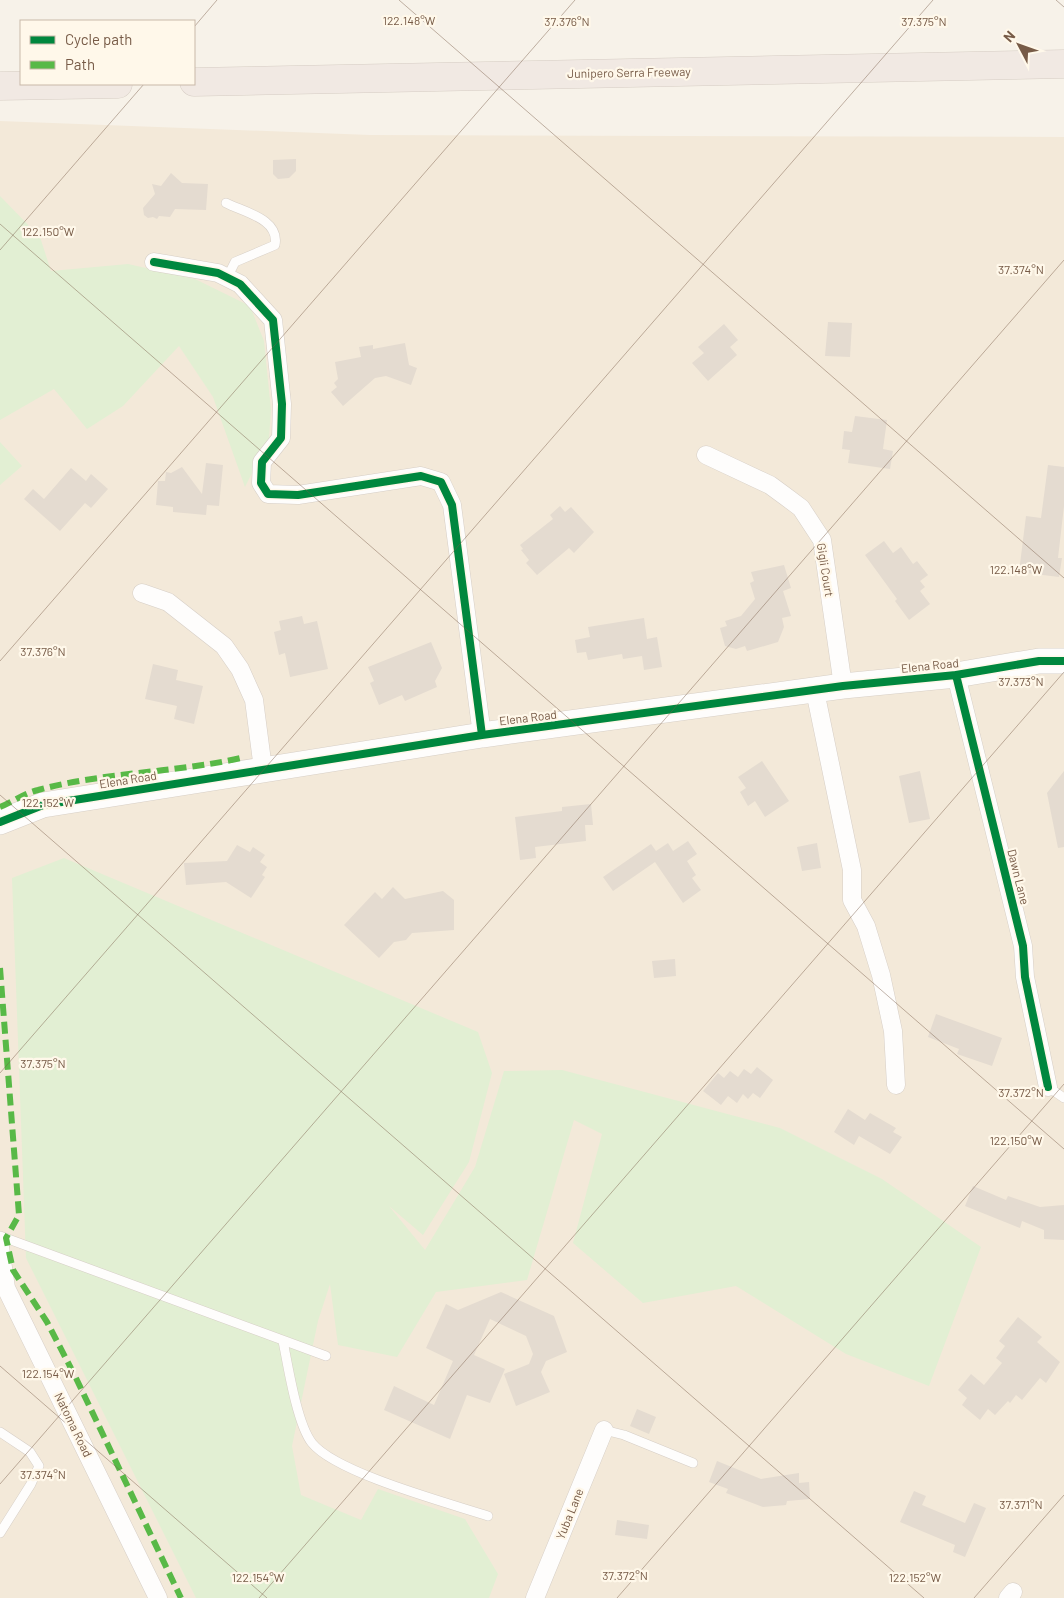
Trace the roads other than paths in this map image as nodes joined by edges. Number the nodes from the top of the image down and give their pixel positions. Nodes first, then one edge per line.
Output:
1 (1064, 64) edge
2 (195, 82) edge
3 (59, 85) edge
4 (0, 86) edge
5 (226, 203) dead end
6 (154, 262) dead end
7 (227, 278) junction
8 (706, 454) dead end
9 (142, 593) dead end
10 (1064, 661) edge
11 (956, 675) junction
12 (843, 686) junction
13 (814, 692) junction
14 (482, 735) junction
15 (263, 769) junction
16 (0, 822) edge
17 (896, 1085) dead end
18 (1048, 1087) joint
19 (1064, 1098) edge
20 (0, 1236) edge
21 (0, 1247) edge
22 (283, 1341) junction
23 (326, 1356) dead end
24 (604, 1430) joint
25 (0, 1432) edge
26 (694, 1463) dead end
27 (488, 1516) dead end
28 (0, 1533) edge
29 (158, 1598) edge
30 (535, 1598) edge

1 - 2 highway, Junipero Serra Freeway
3 - 4 highway
5 - 7 lane
6 - 7 street
7 - 14 street
8 - 12 street, Gigli Court
9 - 15 street
10 - 11 street, Elena Road
11 - 12 street, Elena Road
11 - 18 street, Dawn Lane
12 - 13 street, Elena Road
13 - 14 street, Elena Road
13 - 17 street
14 - 15 street, Elena Road
15 - 16 street, Elena Road
18 - 19 lane
20 - 22 lane
21 - 29 street, Natoma Road
22 - 23 lane
22 - 27 lane
24 - 26 lane
24 - 30 street, Yuba Lane
25 - 28 lane

